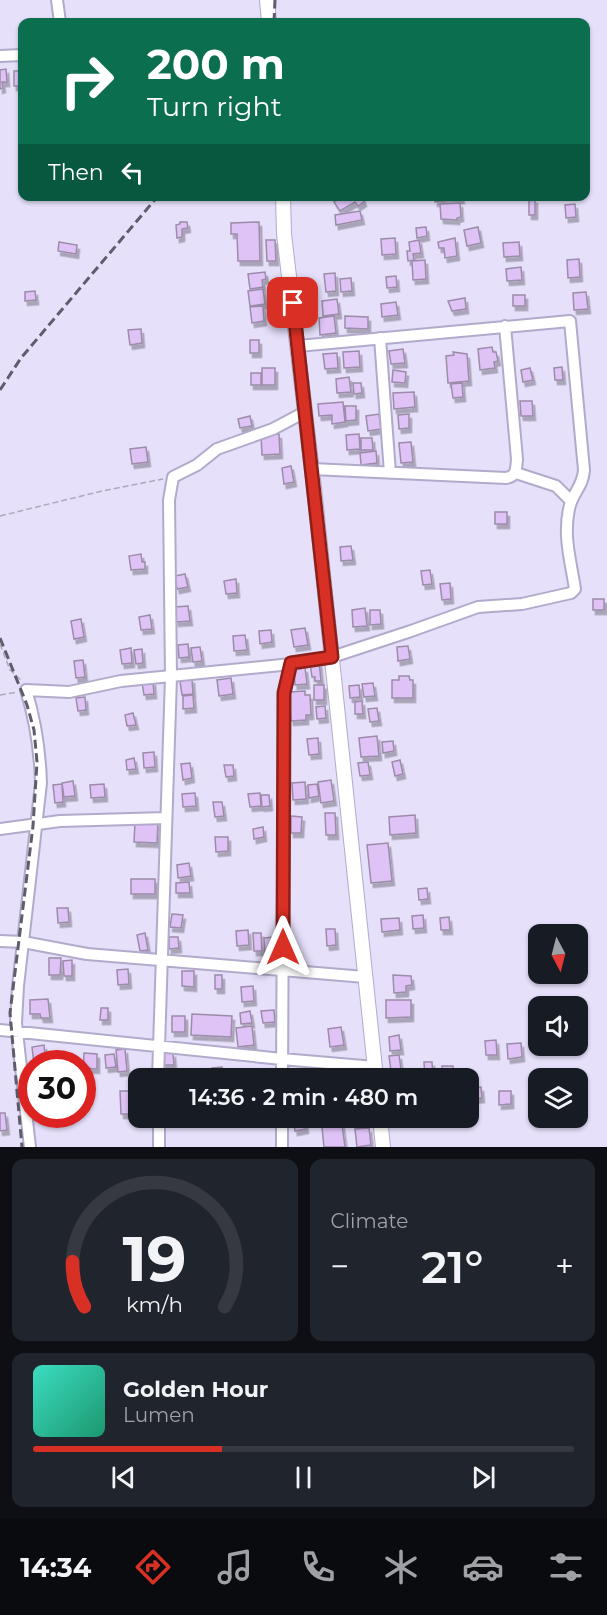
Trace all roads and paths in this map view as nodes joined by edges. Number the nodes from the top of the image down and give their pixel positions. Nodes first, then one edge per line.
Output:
1 (57, 0) edge
2 (267, 0) edge
3 (59, 18) edge
4 (269, 18) edge
5 (18, 55) edge
6 (0, 56) edge
7 (283, 201) edge
8 (505, 326) junction
9 (380, 338) junction
10 (298, 346) junction
11 (305, 412) junction
12 (312, 469) junction
13 (390, 473) junction
14 (516, 473) junction
15 (173, 477) junction
16 (571, 501) junction
17 (0, 516) edge
18 (0, 644) edge
19 (332, 657) junction
20 (291, 663) junction
21 (171, 677) junction
22 (26, 690) junction
23 (0, 695) edge
24 (166, 818) junction
25 (36, 825) junction
26 (0, 829) edge
27 (0, 941) edge
28 (23, 942) junction
29 (164, 961) junction
30 (283, 970) junction
31 (365, 977) junction
32 (0, 1030) edge
33 (16, 1032) junction
34 (158, 1047) junction
35 (282, 1059) junction
36 (158, 1068) edge
37 (282, 1068) edge
38 (342, 1068) edge
39 (374, 1068) edge
40 (159, 1128) edge
41 (282, 1128) edge
42 (381, 1128) edge
43 (30, 1147) edge
44 (159, 1147) edge
45 (282, 1147) edge
46 (383, 1147) edge

1 - 3 street
2 - 4 main road
5 - 6 street
7 - 10 main road
8 - 9 street
8 - 14 street
8 - 16 street
9 - 10 street
9 - 13 street
10 - 11 main road
11 - 12 main road
11 - 15 street
12 - 13 street
12 - 19 main road
13 - 14 street
14 - 16 street
15 - 17 path
15 - 21 street
16 - 19 street
18 - 22 path
19 - 20 street
19 - 31 main road
20 - 21 street
20 - 30 street
21 - 22 street
21 - 24 street
22 - 23 path
22 - 25 street
24 - 25 street
24 - 29 street
25 - 26 street
25 - 28 street
27 - 28 street
28 - 29 street
28 - 33 street
29 - 30 street
29 - 34 street
30 - 31 street
30 - 35 street
31 - 39 main road
32 - 33 street
33 - 34 street
33 - 43 street
34 - 35 street
34 - 36 street
35 - 37 street
35 - 38 street
40 - 44 street
41 - 45 street
42 - 46 main road

